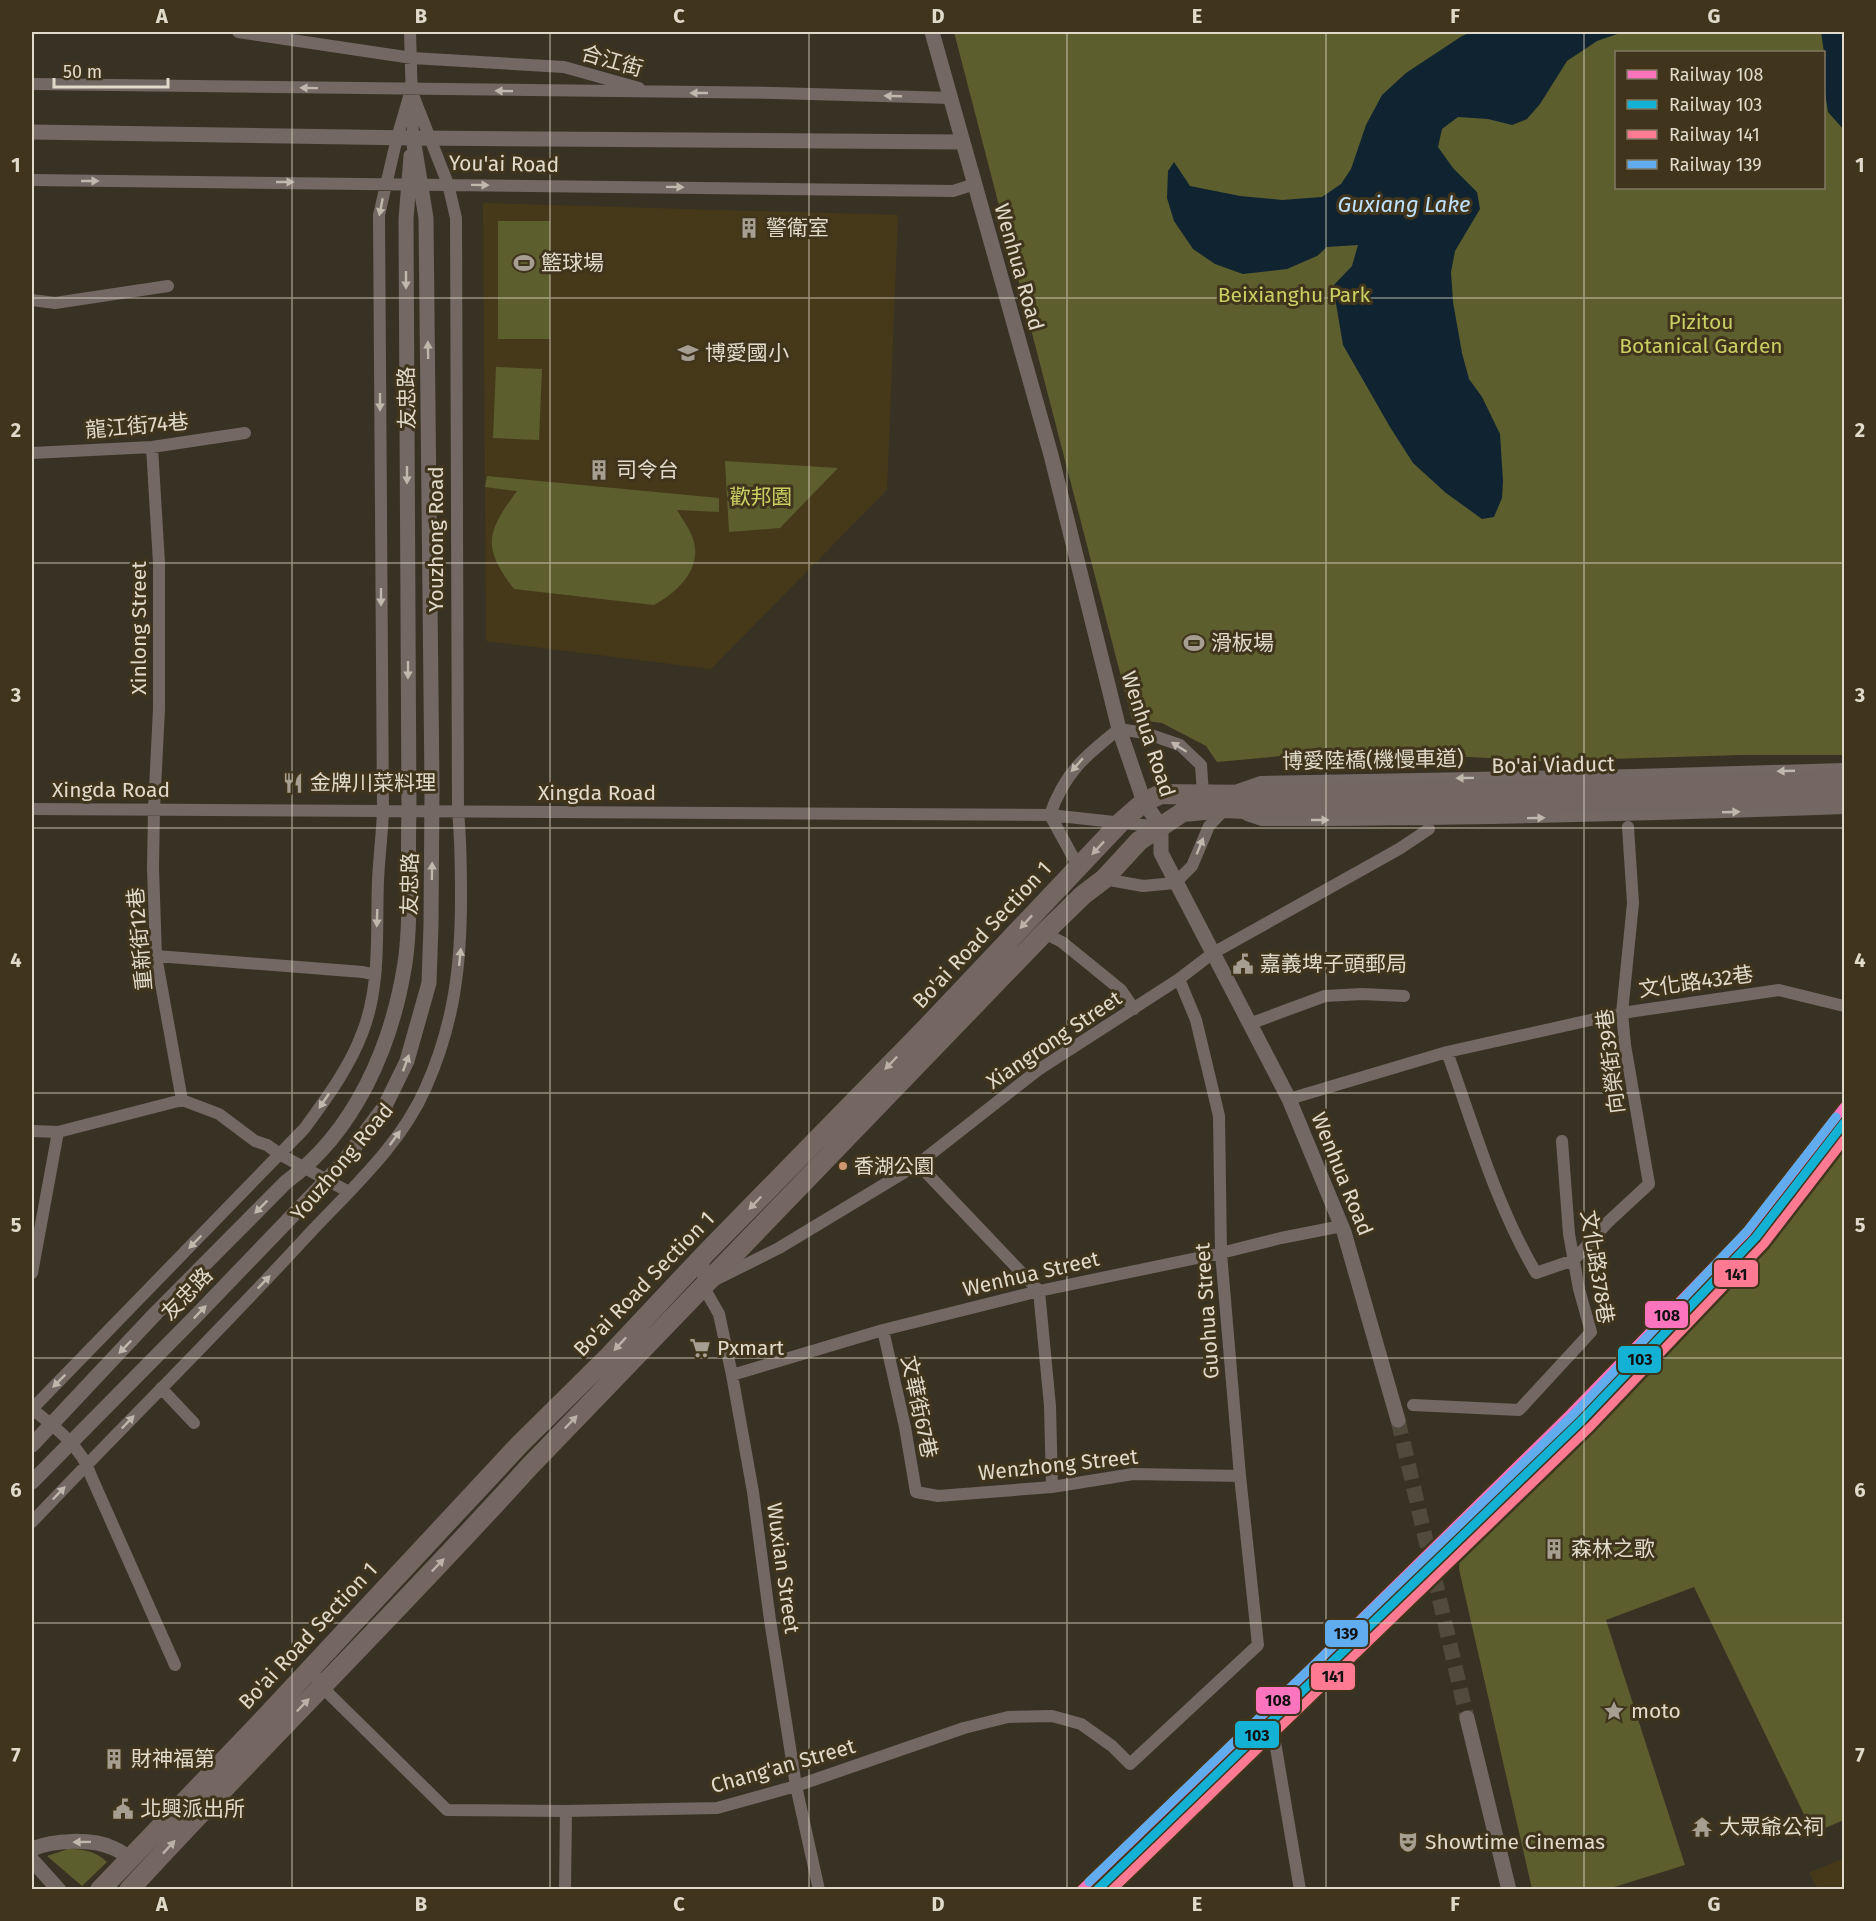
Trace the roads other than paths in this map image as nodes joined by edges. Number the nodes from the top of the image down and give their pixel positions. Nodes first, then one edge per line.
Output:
1 (238, 32) edge
2 (410, 32) edge
3 (932, 32) edge
4 (412, 58) junction
5 (32, 84) edge
6 (411, 90) junction
7 (655, 93) junction
8 (952, 98) junction
9 (32, 132) edge
10 (397, 138) junction
11 (413, 138) junction
12 (430, 138) junction
13 (962, 142) junction
14 (32, 180) edge
15 (386, 183) junction
16 (414, 183) junction
17 (448, 184) junction
18 (975, 184) junction
19 (168, 286) dead end
20 (32, 300) edge
21 (244, 433) dead end
22 (152, 447) junction
23 (32, 453) edge
24 (1119, 729) junction
25 (1845, 769) edge
26 (1845, 780) edge
27 (1203, 794) junction
28 (1845, 796) edge
29 (1144, 802) junction
30 (1225, 802) junction
31 (1262, 802) junction
32 (1845, 808) edge
33 (32, 809) edge
34 (154, 809) junction
35 (383, 812) junction
36 (432, 812) junction
37 (458, 812) junction
38 (409, 813) junction
39 (1050, 814) junction
40 (1121, 822) junction
41 (1161, 827) junction
42 (1628, 827) dead end
43 (1429, 829) dead end
44 (1079, 868) junction
45 (1104, 879) junction
46 (1175, 883) junction
47 (1044, 933) junction
48 (1213, 953) junction
49 (156, 956) junction
50 (375, 975) junction
51 (1179, 980) junction
52 (1404, 996) dead end
53 (1845, 1006) edge
54 (1134, 1009) junction
55 (1622, 1013) junction
56 (1249, 1024) junction
57 (1447, 1052) junction
58 (1289, 1099) junction
59 (182, 1100) junction
60 (32, 1131) edge
61 (58, 1132) junction
62 (1562, 1141) dead end
63 (280, 1155) junction
64 (918, 1164) junction
65 (305, 1169) junction
66 (327, 1180) junction
67 (349, 1192) junction
68 (1342, 1226) junction
69 (1221, 1253) junction
70 (704, 1255) junction
71 (1574, 1260) junction
72 (32, 1273) edge
73 (704, 1286) junction
74 (1039, 1291) junction
75 (884, 1330) junction
76 (732, 1375) junction
77 (161, 1388) junction
78 (1413, 1405) dead end
79 (32, 1409) edge
80 (1398, 1420) tunnel mouth
81 (194, 1423) dead end
82 (51, 1424) junction
83 (70, 1443) junction
84 (32, 1445) edge
85 (87, 1464) junction
86 (1240, 1476) junction
87 (32, 1482) edge
88 (1052, 1487) junction
89 (916, 1492) joint
90 (32, 1522) edge
91 (1258, 1645) joint
92 (175, 1665) dead end
93 (310, 1667) junction
94 (321, 1686) junction
95 (1467, 1718) tunnel mouth
96 (1274, 1736) dead end
97 (796, 1786) junction
98 (566, 1811) junction
99 (32, 1849) edge
100 (130, 1858) junction
101 (32, 1860) edge
102 (146, 1881) edge
103 (59, 1890) edge
104 (100, 1890) edge
105 (129, 1890) edge
106 (565, 1890) edge
107 (819, 1890) edge
108 (1300, 1890) edge
109 (1509, 1890) edge

1 - 4 street, 合江街
2 - 4 street
3 - 8 street, Wenhua Road
4 - 6 street
4 - 7 street, 合江街
6 -> 5 street
7 -> 6 street
6 - 10 street
6 - 11 street
6 - 12 street, Youzhong Road
8 -> 7 street
8 - 13 street, Wenhua Road
9 - 10 street, You'ai Road
10 - 11 street, You'ai Road
10 - 15 street
11 - 12 street, You'ai Road
11 - 16 street, Youzhong Road
12 - 13 street, You'ai Road
12 - 17 street, Youzhong Road
13 - 18 street, Wenhua Road
14 -> 15 street, You'ai Road
15 - 16 street, You'ai Road
15 -> 35 street
16 - 17 street, You'ai Road
36 -> 16 street, 友忠路
16 -> 38 street, Youzhong Road
17 -> 18 street, You'ai Road
17 - 37 street, Youzhong Road
18 - 24 street, Wenhua Road
19 - 20 street
21 - 22 street, 龍江街74巷
22 - 23 street, 龍江街74巷
22 - 34 street, Xinlong Street
27 -> 24 street
24 - 29 street, Wenhua Road
24 -> 39 street
25 -> 31 street, 博愛陸橋(機慢車道)
26 - 31 main road, Bo'ai Viaduct
27 - 29 main road, Bo'ai Road Section 1
27 - 30 main road, Bo'ai Road Section 1
28 - 31 main road, Bo'ai Viaduct
29 - 40 main road, Bo'ai Road Section 1
29 - 41 street, Wenhua Road
30 - 31 main road, Bo'ai Road Section 1
30 - 41 main road, Bo'ai Road Section 1
46 -> 30 street
31 -> 32 street
33 - 34 street, Xingda Road
34 - 35 street, Xingda Road
34 - 49 street, 重新街12巷
35 - 38 street, Xingda Road
35 -> 50 street
36 - 37 street, Xingda Road
36 - 38 street, Xingda Road
66 -> 36 street, 友忠路
37 - 39 street, Xingda Road
67 -> 37 street, Youzhong Road
38 - 65 street, Youzhong Road
39 - 40 street, Xingda Road
39 - 44 street
40 - 41 street, Xingda Road
40 -> 44 main road, Bo'ai Road Section 1
41 - 45 main road, Bo'ai Road Section 1
41 - 46 street, Wenhua Road
42 - 55 street, 向榮街39巷
43 - 48 street, Xiangrong Street
44 -> 70 main road, Bo'ai Road Section 1
45 - 46 street
45 - 47 main road, Bo'ai Road Section 1
46 - 48 street, Wenhua Road
47 - 54 street
47 - 73 main road, Bo'ai Road Section 1
48 - 51 street, Xiangrong Street
48 - 56 street, Wenhua Road
49 - 50 street
49 - 59 street, 重新街12巷
50 -> 63 street
51 - 54 street, Xiangrong Street
51 - 69 street, Guohua Street
52 - 56 street
53 - 55 street, 文化路432巷
54 - 64 street, Xiangrong Street
55 - 57 street, 文化路432巷
55 - 71 street, 向榮街39巷
56 - 58 street, Wenhua Road
57 - 58 street, 文化路432巷
57 - 71 street
58 - 68 street, Wenhua Road
59 - 61 street
59 - 63 street
60 - 61 street
61 - 72 street
62 - 71 street, 文化路378巷
63 - 65 street
63 -> 79 street
64 - 73 street, Xiangrong Street
64 - 74 street
65 - 66 street
65 -> 82 street, Youzhong Road
66 - 67 street
83 -> 66 street, 友忠路
77 -> 67 street, Youzhong Road
68 - 69 street, Wenhua Street
68 - 80 street, Wenhua Road
69 - 74 street, Wenhua Street
69 - 86 street, Guohua Street
70 - 73 street, Wuxian Street
70 -> 93 main road, Bo'ai Road Section 1
71 - 78 street, 文化路378巷
73 - 76 street, Wuxian Street
94 -> 73 main road, Bo'ai Road Section 1
74 - 75 street, Wenhua Street
74 - 88 street
75 - 76 street, Wenhua Street
75 - 89 street, 文華街67巷
76 - 97 street, Wuxian Street
77 - 81 street
85 -> 77 street, Youzhong Road
79 - 82 street
82 - 83 street
82 - 84 street, Youzhong Road
83 - 85 street
83 - 87 street, 友忠路
90 -> 85 street, Youzhong Road
85 - 92 street
86 - 88 street, Wenzhong Street
86 - 91 street, Guohua Street
88 - 89 street, Wenzhong Street
91 - 97 street, Chang'an Street
93 - 94 street, Chang'an Street
93 - 100 main road, Bo'ai Road Section 1
94 - 98 street, Chang'an Street
102 -> 94 main road, Bo'ai Road Section 1
95 - 109 street
96 - 108 street
97 - 98 street, Chang'an Street
97 - 107 street, Wuxian Street
98 - 106 street
100 -> 99 street
100 - 104 main road, Bo'ai Road Section 1
101 - 103 street
102 - 105 main road, Bo'ai Road Section 1

